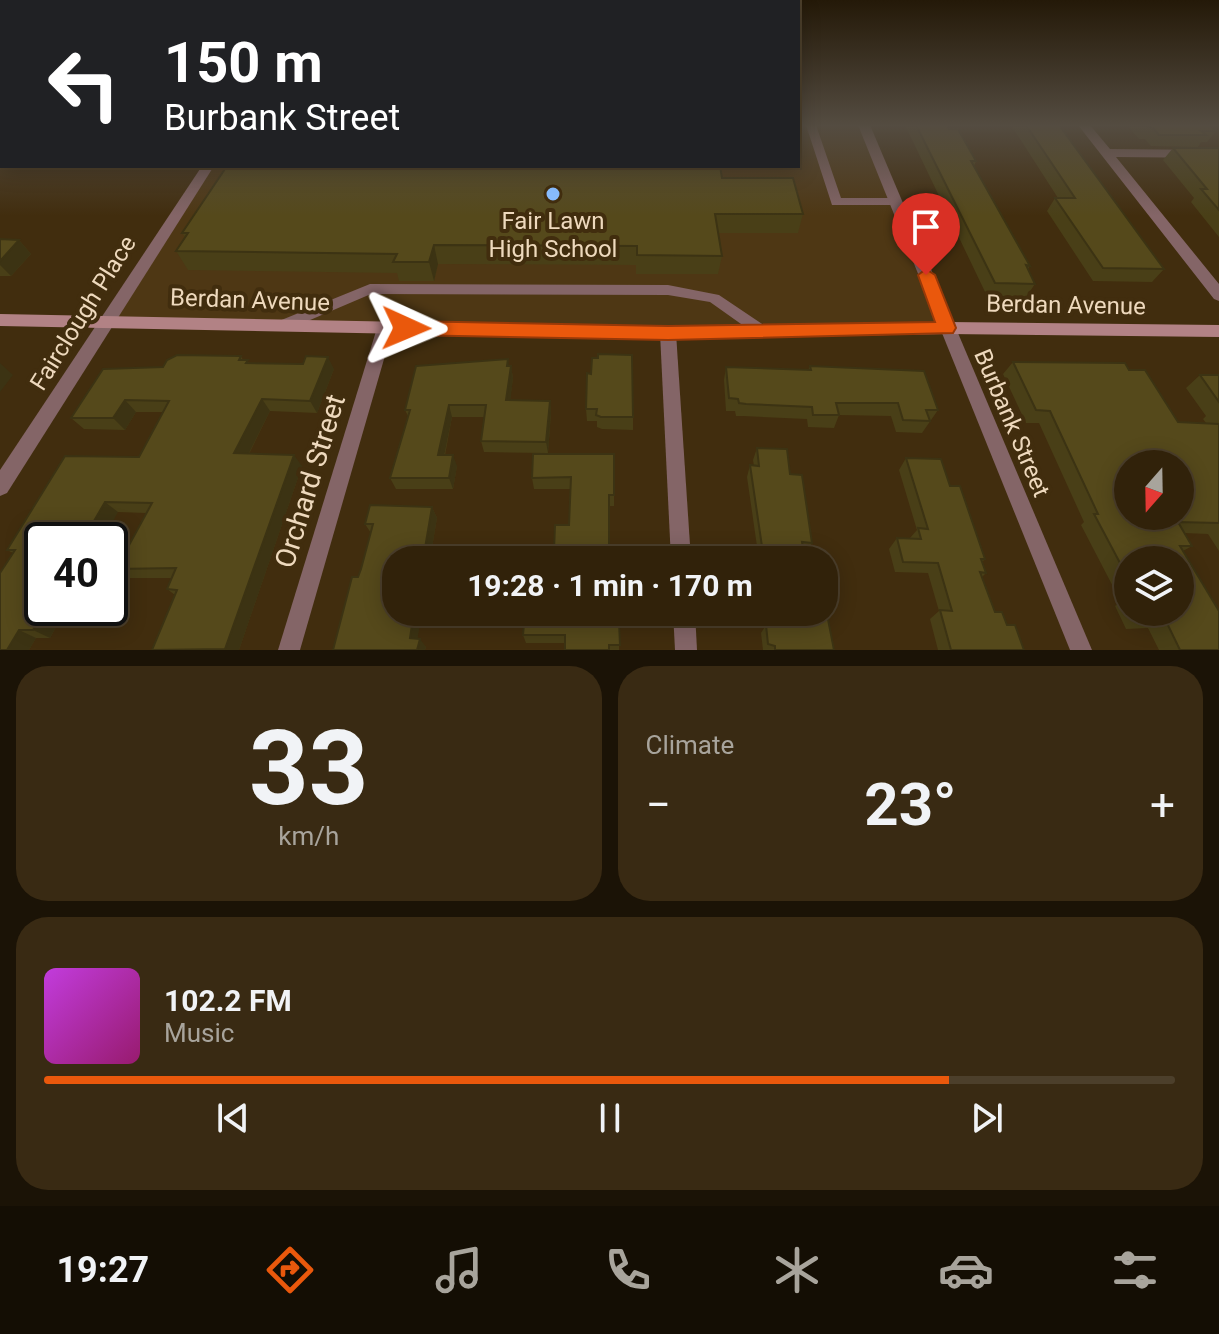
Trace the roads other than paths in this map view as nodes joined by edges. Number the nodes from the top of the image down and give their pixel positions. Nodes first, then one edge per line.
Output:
1 (821, 155) edge
2 (877, 155) edge
3 (1108, 155) edge
4 (207, 168) edge
5 (896, 202) junction
6 (1219, 295) edge
7 (0, 320) edge
8 (106, 320) junction
9 (284, 325) junction
10 (385, 328) junction
11 (947, 328) junction
12 (1219, 331) edge
13 (763, 332) junction
14 (668, 333) junction
15 (0, 487) edge
16 (680, 546) edge
17 (685, 626) edge
18 (289, 650) edge
19 (686, 650) edge
20 (1081, 650) edge

1 - 5 lane
2 - 5 street, Burbank Street
3 - 6 street
4 - 8 street, Fairclough Place
5 - 11 street, Burbank Street
7 - 8 street, Berdan Avenue
8 - 9 street, Berdan Avenue
8 - 15 street, Fairclough Place
9 - 10 street, Berdan Avenue
9 - 13 lane
10 - 14 street, Berdan Avenue
10 - 18 street, Orchard Street
11 - 12 street, Berdan Avenue
11 - 13 street, Berdan Avenue
11 - 20 street, Burbank Street
13 - 14 street, Berdan Avenue
14 - 16 street
17 - 19 street

